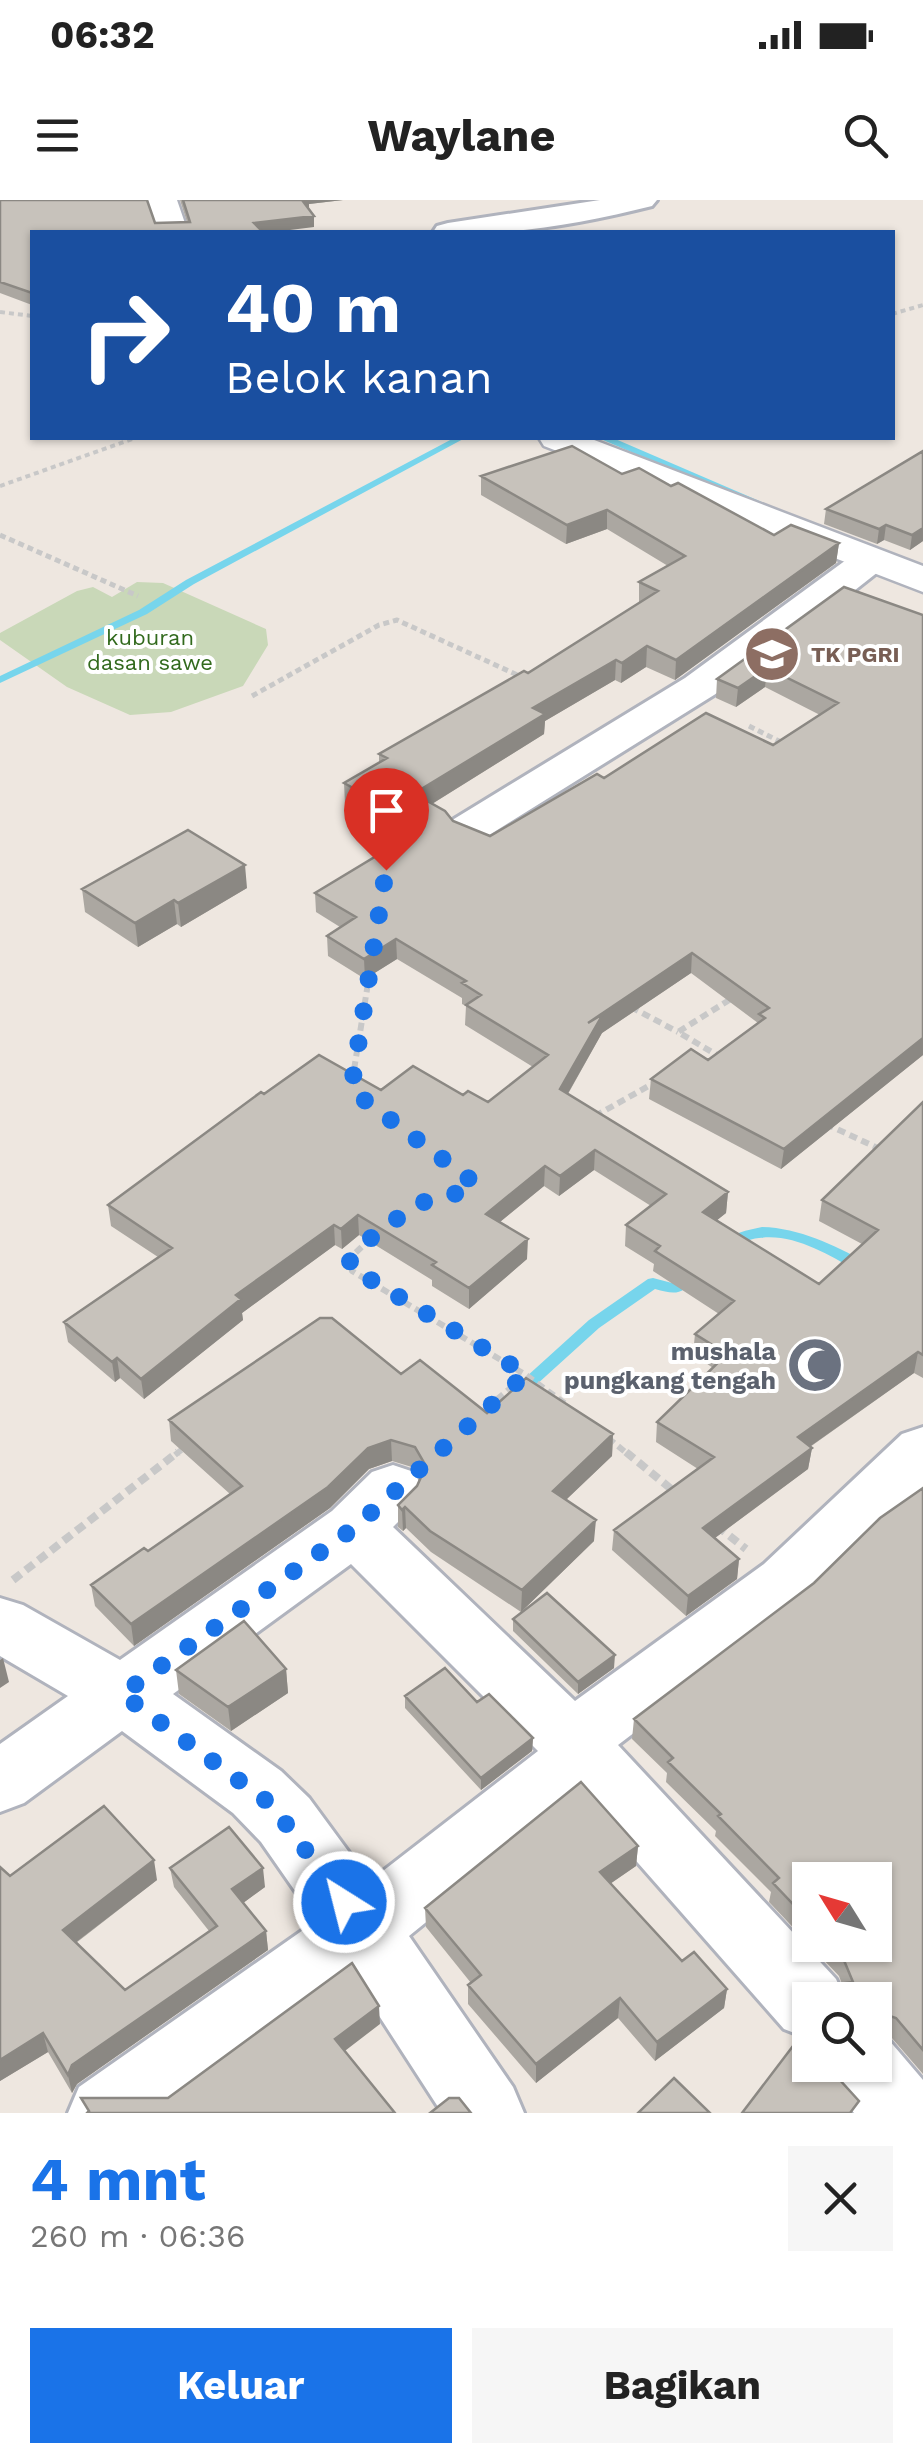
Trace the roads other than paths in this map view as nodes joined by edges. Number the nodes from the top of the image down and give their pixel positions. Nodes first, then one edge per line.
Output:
1 (162, 200) edge
2 (642, 200) edge
3 (172, 230) edge
4 (463, 230) edge
5 (563, 440) edge
6 (870, 560) junction
7 (923, 580) edge
8 (470, 828) edge
9 (923, 1450) edge
10 (0, 1624) edge
11 (100, 1681) junction
12 (578, 1748) junction
13 (0, 1782) edge
14 (363, 1929) junction
15 (792, 1984) edge
16 (876, 2082) edge
17 (145, 2102) edge
18 (486, 2113) edge
19 (902, 2113) edge

1 - 3 street
2 - 4 street
5 - 6 street
6 - 7 street
6 - 8 street
9 - 12 street
10 - 11 street
11 - 12 street
11 - 13 street
11 - 14 street
12 - 14 street
12 - 15 street
14 - 17 street
14 - 18 street
16 - 19 street

